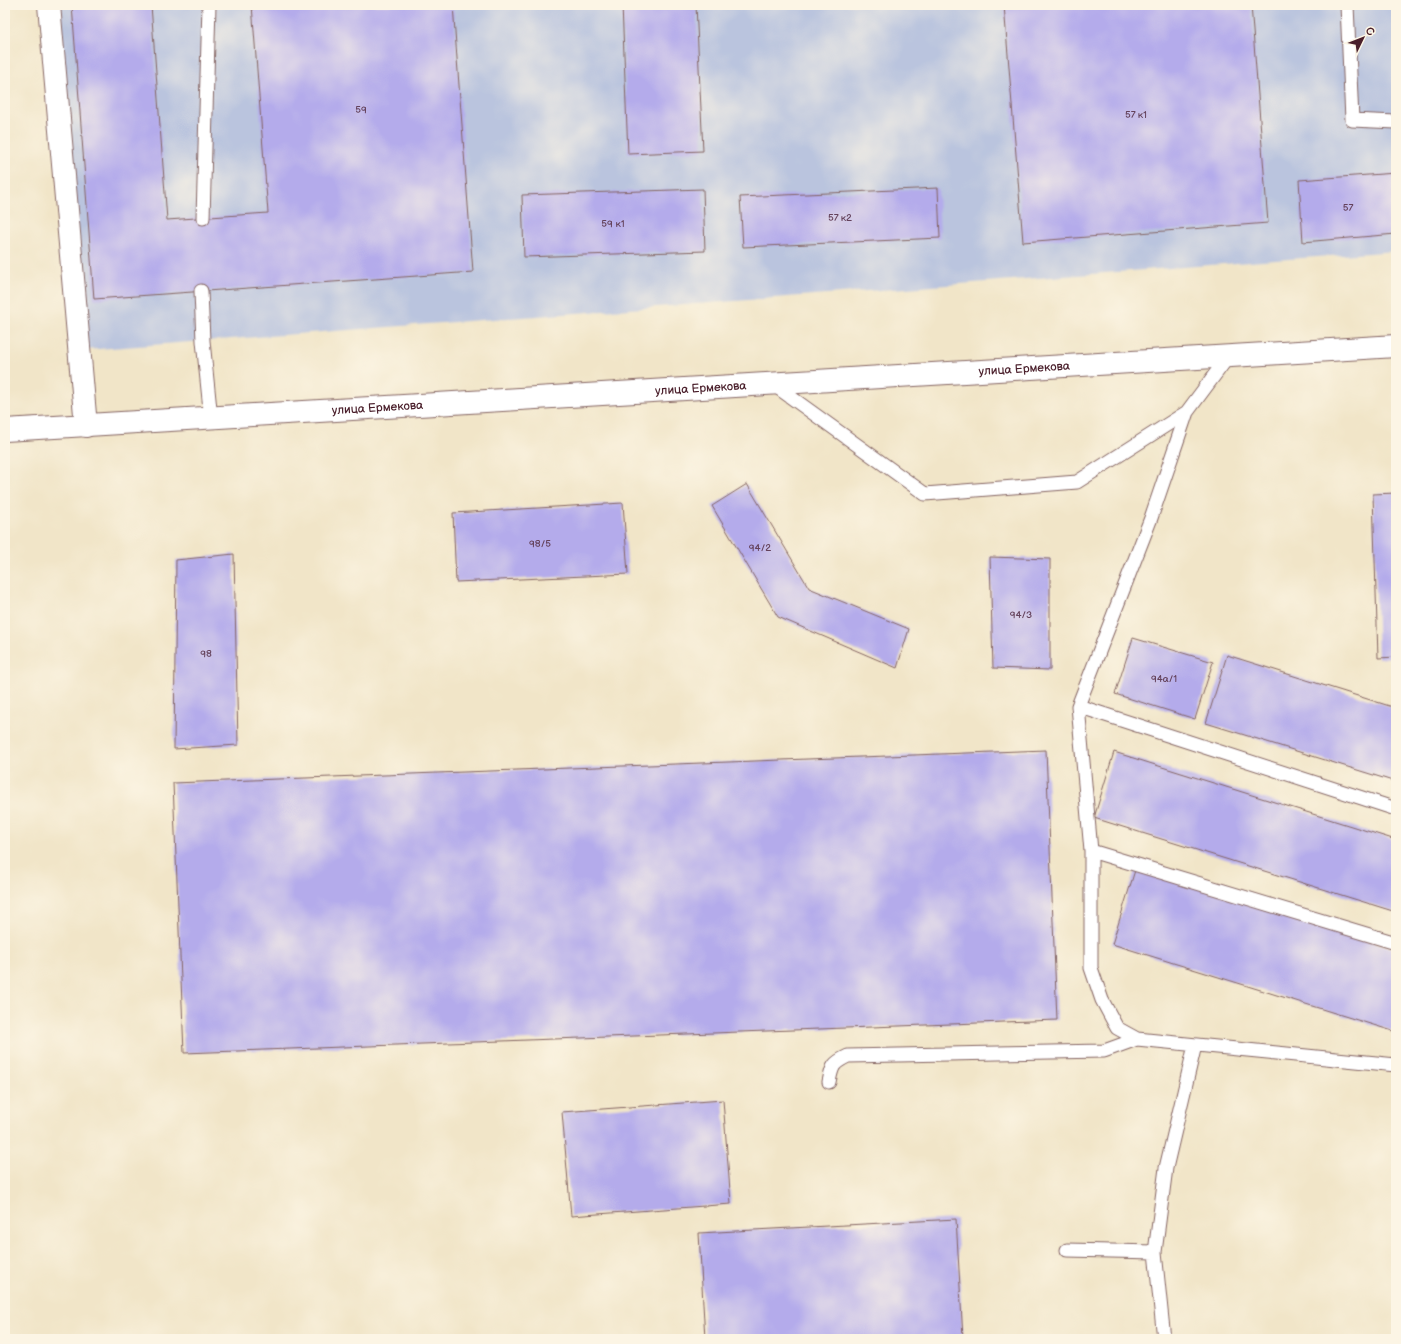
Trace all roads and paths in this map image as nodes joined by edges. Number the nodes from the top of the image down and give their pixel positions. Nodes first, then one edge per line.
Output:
1 (49, 5) edge
2 (209, 5) edge
3 (1347, 5) edge
4 (1396, 122) edge
5 (203, 218) dead end
6 (201, 291) dead end
7 (1396, 346) edge
8 (1228, 357) junction
9 (774, 385) junction
10 (1187, 412) junction
11 (211, 419) junction
12 (86, 426) junction
13 (5, 430) edge
14 (1078, 706) junction
15 (1396, 809) edge
16 (1091, 851) junction
17 (1396, 943) edge
18 (1137, 1039) junction
19 (1195, 1045) junction
20 (1396, 1065) edge
21 (829, 1082) dead end
22 (1067, 1250) dead end
23 (1155, 1252) junction
24 (1164, 1339) edge

1 - 12 main road
2 - 5 lane
3 - 4 lane
6 - 11 lane
7 - 8 main road, улица Ермекова
8 - 9 main road, улица Ермекова
8 - 10 lane
9 - 10 lane
9 - 11 main road, улица Ермекова
10 - 14 lane
11 - 12 main road, улица Ермекова
12 - 13 main road, улица Ермекова
14 - 15 lane
14 - 16 lane
16 - 17 lane
16 - 18 lane
18 - 19 lane
18 - 21 lane
19 - 20 lane
19 - 23 lane
22 - 23 lane
23 - 24 lane

